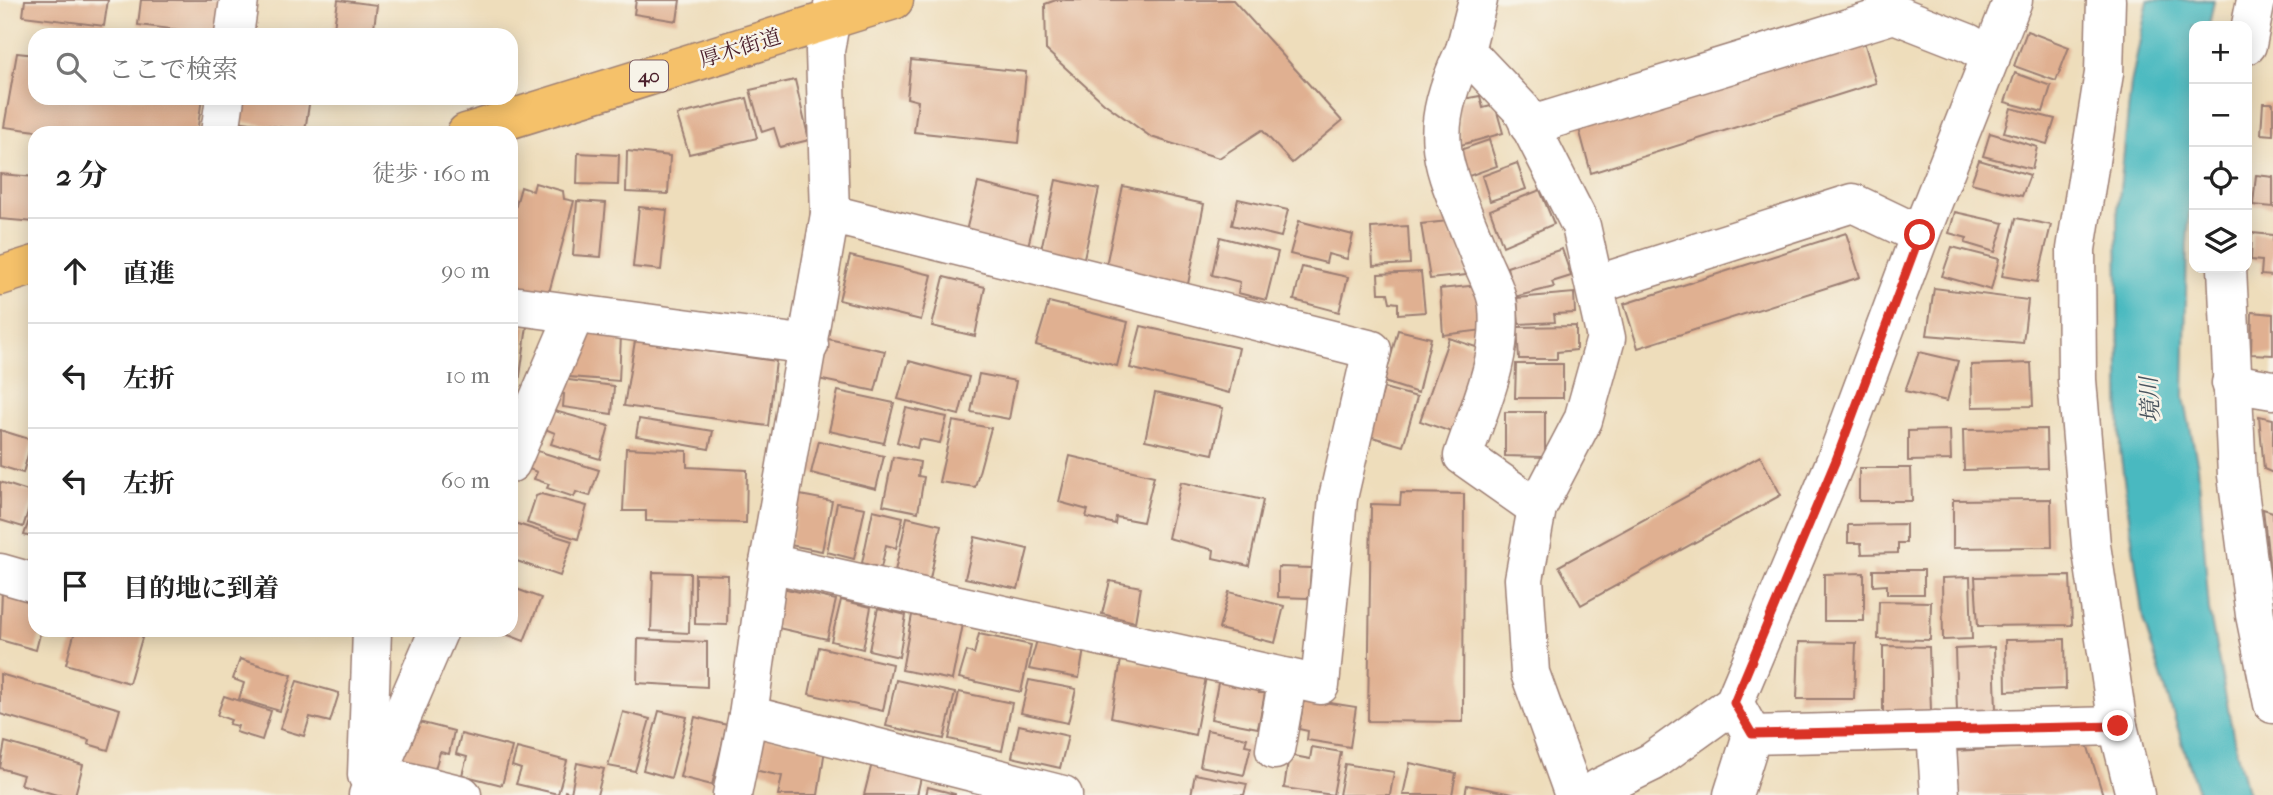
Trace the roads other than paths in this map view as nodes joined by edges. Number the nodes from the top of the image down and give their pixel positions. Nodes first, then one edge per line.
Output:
1 (239, 0) edge
2 (894, 0) edge
3 (1478, 0) edge
4 (2013, 0) edge
5 (2087, 0) edge
6 (2256, 0) edge
7 (833, 10) edge
8 (2107, 16) edge
9 (2252, 21) edge
10 (235, 28) edge
11 (1465, 50) junction
12 (1979, 50) junction
13 (224, 105) edge
14 (221, 126) edge
15 (487, 126) edge
16 (1530, 126) junction
17 (830, 214) junction
18 (1920, 235) junction
19 (28, 267) edge
20 (2227, 273) edge
21 (0, 276) edge
22 (1595, 285) junction
23 (518, 306) edge
24 (575, 314) junction
25 (809, 345) junction
26 (2231, 383) junction
27 (2273, 390) edge
28 (518, 447) edge
29 (1537, 508) junction
30 (769, 563) junction
31 (0, 573) edge
32 (28, 581) edge
33 (373, 637) edge
34 (436, 637) edge
35 (1288, 678) junction
36 (2273, 704) edge
37 (748, 715) junction
38 (1743, 719) junction
39 (2118, 726) junction
40 (1936, 730) junction
41 (1275, 750) dead end
42 (370, 788) edge
43 (461, 795) edge
44 (732, 795) edge
45 (1063, 795) edge
46 (1574, 795) edge
47 (1596, 795) edge
48 (1732, 795) edge
49 (1940, 795) edge
50 (2134, 795) edge

1 - 10 street
2 - 7 main road, 厚木街道 / 40
3 - 11 street
4 - 12 street
5 - 8 street
6 - 9 street
7 - 15 main road, 厚木街道 / 40
7 - 17 street
8 - 39 street
11 - 16 street
11 - 29 street
12 - 16 street
12 - 18 street
13 - 14 street
16 - 22 street
17 - 25 street
17 - 35 street
18 - 22 street
18 - 38 street
19 - 21 main road
20 - 26 street
22 - 29 street
23 - 24 street
24 - 25 street
24 - 28 street
25 - 30 street
26 - 27 street
26 - 36 street
29 - 46 street
30 - 35 street
30 - 37 street
31 - 32 street
33 - 42 street
34 - 42 street
35 - 41 street
37 - 44 street
37 - 45 street
38 - 40 street
38 - 47 street
38 - 48 street
39 - 40 street
39 - 50 street
40 - 49 street
42 - 43 street

